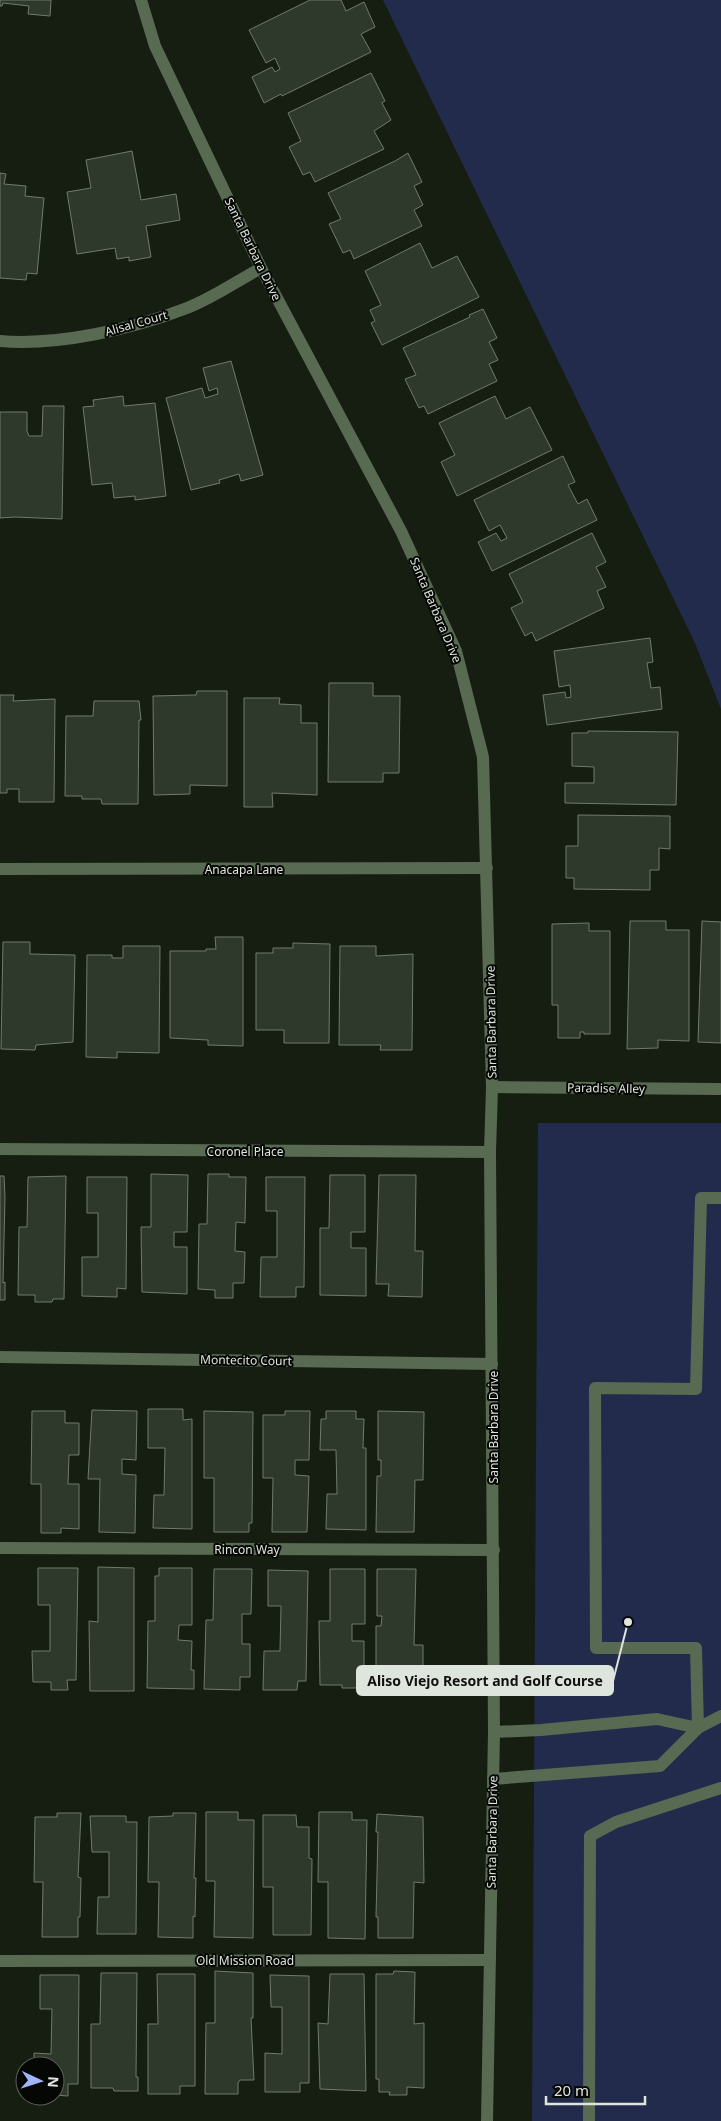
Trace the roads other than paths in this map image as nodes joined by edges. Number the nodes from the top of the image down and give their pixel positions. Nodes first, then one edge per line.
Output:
1 (141, 0) edge
2 (261, 268) junction
3 (0, 341) edge
4 (487, 868) junction
5 (0, 869) edge
6 (492, 1087) junction
7 (719, 1090) dead end
8 (0, 1149) edge
9 (490, 1152) junction
10 (721, 1198) edge
11 (0, 1357) edge
12 (492, 1364) junction
13 (0, 1548) edge
14 (494, 1550) junction
15 (721, 1716) edge
16 (698, 1728) junction
17 (494, 1732) junction
18 (493, 1779) junction
19 (721, 1788) edge
20 (490, 1960) junction
21 (0, 1961) edge
22 (487, 2121) edge
23 (589, 2121) edge

1 - 2 street, Santa Barbara Drive
2 - 3 street, Alisal Court
2 - 4 street, Santa Barbara Drive
4 - 5 street, Anacapa Lane
4 - 6 street, Santa Barbara Drive
6 - 7 street, Paradise Alley
6 - 9 street, Santa Barbara Drive
8 - 9 street, Coronel Place
9 - 12 street, Santa Barbara Drive
10 - 16 street
11 - 12 street, Montecito Court
12 - 14 street, Santa Barbara Drive
13 - 14 street, Rincon Way
14 - 17 street, Santa Barbara Drive
15 - 16 street
16 - 17 street
16 - 18 street
17 - 18 street, Santa Barbara Drive
18 - 20 street, Santa Barbara Drive
19 - 23 street
20 - 21 street, Old Mission Road
20 - 22 street, Santa Barbara Drive

